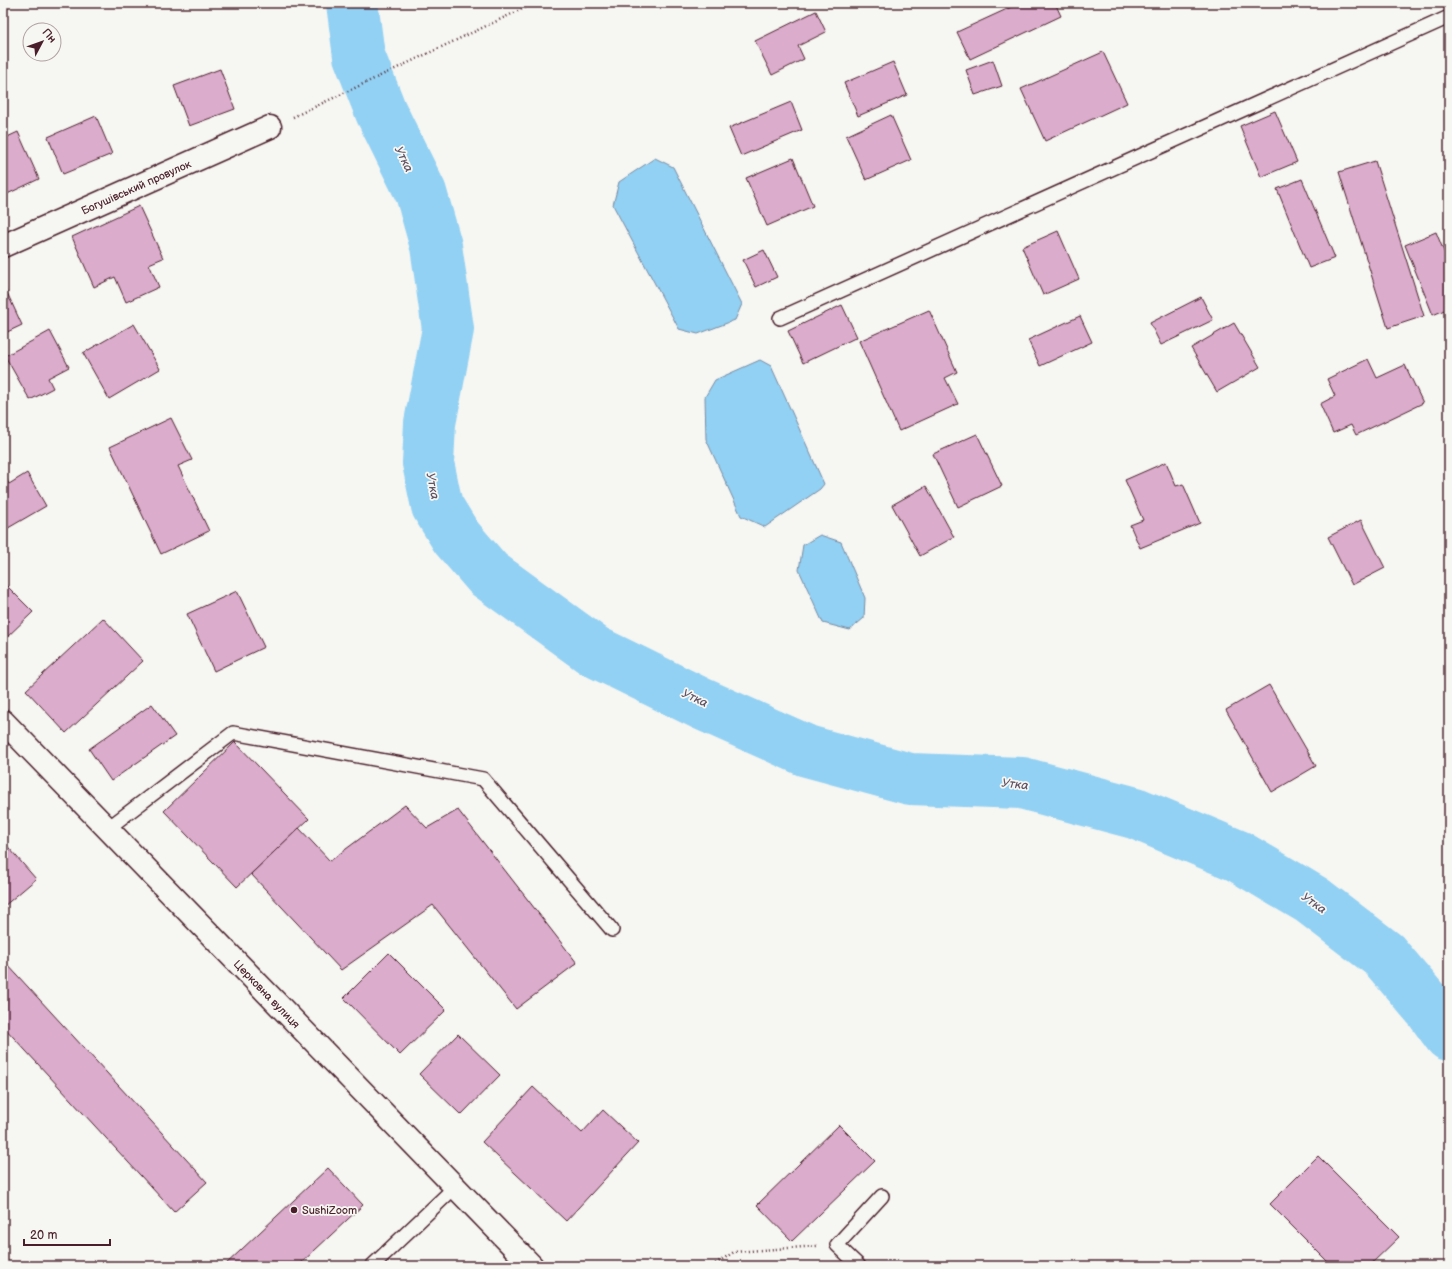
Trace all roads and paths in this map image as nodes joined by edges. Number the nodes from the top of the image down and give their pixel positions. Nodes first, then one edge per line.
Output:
1 (535, 3) edge
2 (1449, 17) edge
3 (270, 127) joint
4 (3, 246) edge
5 (780, 318) dead end
6 (3, 722) edge
7 (107, 829) junction
8 (612, 930) dead end
9 (455, 1187) junction
10 (882, 1196) dead end
11 (837, 1245) junction
12 (372, 1266) edge
13 (532, 1266) edge
14 (712, 1266) edge
15 (859, 1266) edge

1 - 3 path
2 - 5 lane
3 - 4 street, Богушівський провулок
6 - 7 street, Церковна вулиця
7 - 8 lane
7 - 9 street, Церковна вулиця
9 - 12 lane
9 - 13 street, Церковна вулиця
10 - 11 lane
11 - 14 path
11 - 15 lane

